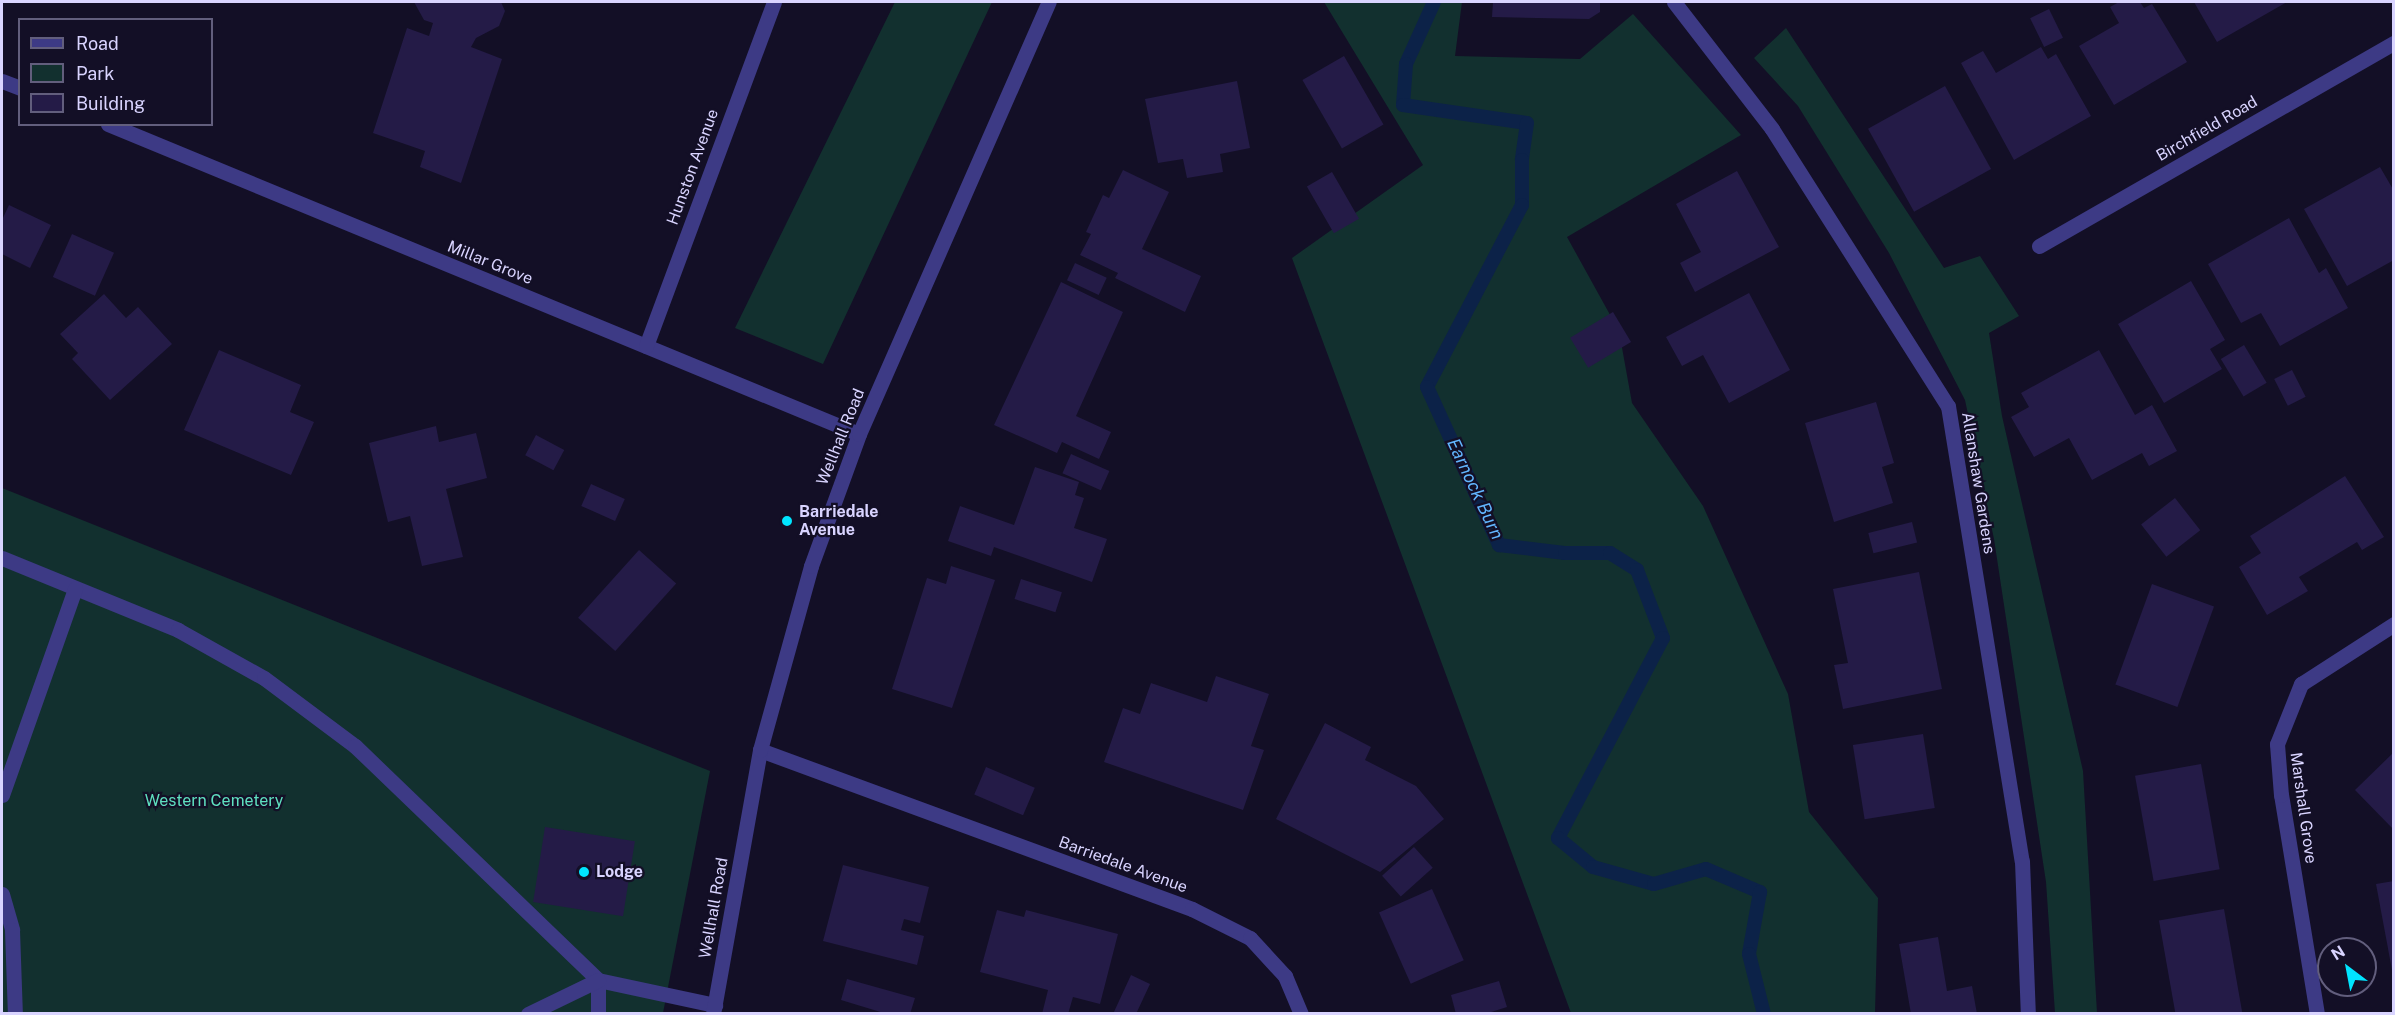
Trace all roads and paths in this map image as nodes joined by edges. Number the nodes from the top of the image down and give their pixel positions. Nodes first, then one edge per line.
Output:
1 (774, 2) edge
2 (1049, 2) edge
3 (1674, 2) edge
4 (2394, 43) edge
5 (2, 81) edge
6 (18, 87) edge
7 (113, 126) edge
8 (2039, 246) dead end
9 (646, 346) junction
10 (859, 434) junction
11 (2, 558) edge
12 (75, 589) junction
13 (2394, 624) edge
14 (760, 750) junction
15 (2, 795) edge
16 (2, 894) edge
17 (598, 980) junction
18 (714, 1009) edge
19 (15, 1014) edge
20 (528, 1014) edge
21 (598, 1014) edge
22 (1301, 1014) edge
23 (2028, 1014) edge
24 (2318, 1014) edge

1 - 9 street, Hunston Avenue
2 - 10 street, Wellhall Road
3 - 23 street, Allanshaw Gardens
4 - 8 street, Birchfield Road
5 - 6 street
7 - 9 street, Millar Grove
9 - 10 street, Millar Grove
10 - 14 street, Wellhall Road
11 - 12 street
12 - 15 street
12 - 17 street
13 - 24 street, Marshall Grove
14 - 18 street, Wellhall Road
14 - 22 street, Barriedale Avenue
16 - 19 street
17 - 18 street
17 - 20 street
17 - 21 street

